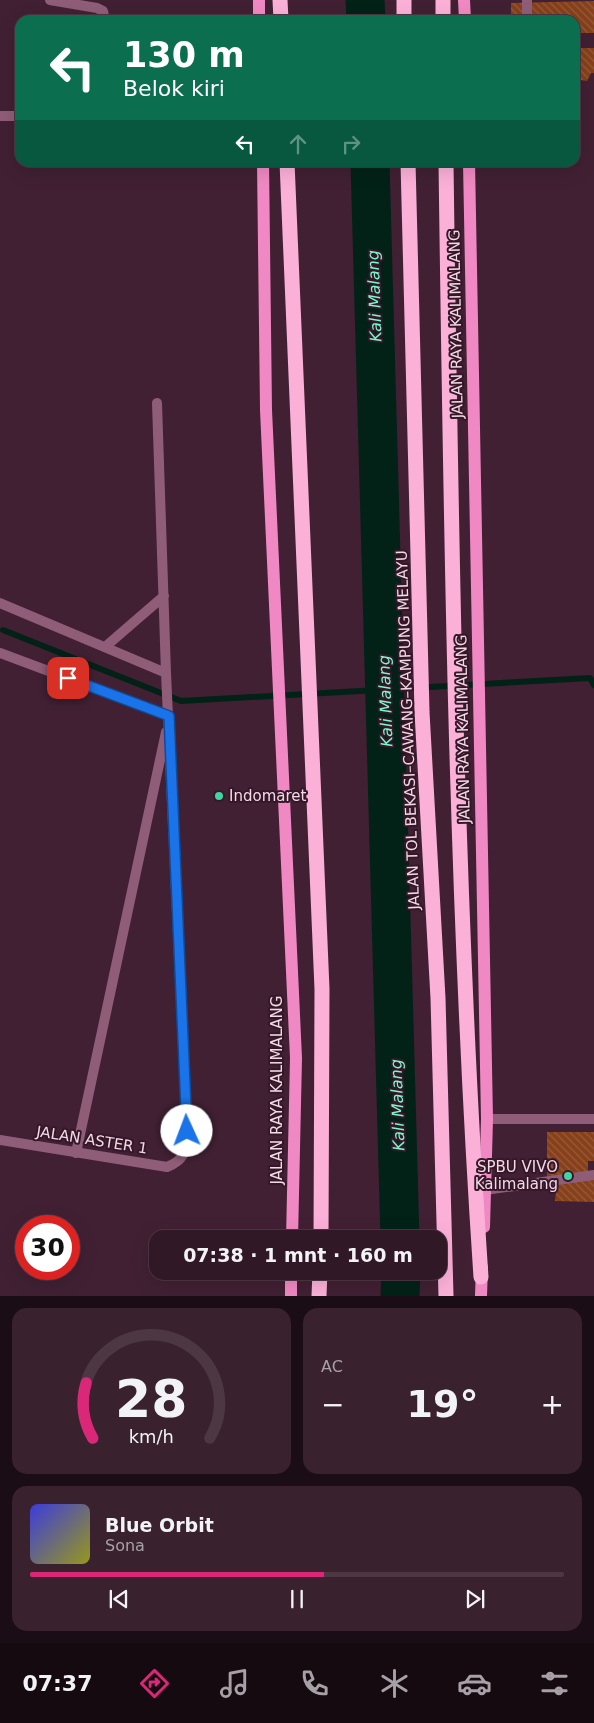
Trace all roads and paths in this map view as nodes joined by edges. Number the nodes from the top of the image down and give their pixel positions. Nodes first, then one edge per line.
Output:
1 (50, 0) edge
2 (258, 0) edge
3 (280, 0) edge
4 (404, 0) edge
5 (443, 0) edge
6 (464, 0) edge
7 (527, 0) edge
8 (103, 15) edge
9 (259, 15) edge
10 (281, 15) edge
11 (404, 15) edge
12 (443, 15) edge
13 (465, 15) edge
14 (527, 15) edge
15 (0, 116) edge
16 (15, 116) edge
17 (263, 167) edge
18 (287, 167) edge
19 (408, 167) edge
20 (446, 167) edge
21 (469, 167) edge
22 (157, 403) dead end
23 (164, 596) junction
24 (0, 603) edge
25 (105, 647) junction
26 (0, 654) edge
27 (166, 673) junction
28 (169, 716) junction
29 (487, 1119) junction
30 (594, 1119) edge
31 (0, 1140) edge
32 (76, 1153) junction
33 (594, 1175) edge
34 (486, 1190) junction
35 (292, 1230) edge
36 (321, 1230) edge
37 (481, 1277) junction
38 (291, 1280) edge
39 (320, 1280) edge
40 (291, 1296) edge
41 (319, 1296) edge
42 (446, 1296) edge
43 (481, 1296) edge

1 - 8 street
2 - 9 main road
3 - 10 highway
4 - 11 highway
5 - 12 highway
6 - 13 main road
7 - 14 street
15 - 16 street
17 - 35 main road, JALAN RAYA KALIMALANG
18 - 36 highway
19 - 42 highway, JALAN TOL BEKASI–CAWANG–KAMPUNG MELAYU
20 - 37 highway
21 - 29 main road, JALAN RAYA KALIMALANG
22 - 23 street
23 - 25 street
23 - 27 street
24 - 25 street
25 - 27 street
26 - 28 street
27 - 28 street
28 - 32 street
28 - 32 street, JALAN ASTER 1
29 - 30 street
29 - 34 main road, JALAN RAYA KALIMALANG
31 - 32 street, JALAN ASTER 1
33 - 34 street
34 - 37 main road, JALAN RAYA KALIMALANG
37 - 43 main road, JALAN RAYA KALIMALANG
38 - 40 main road
39 - 41 highway

